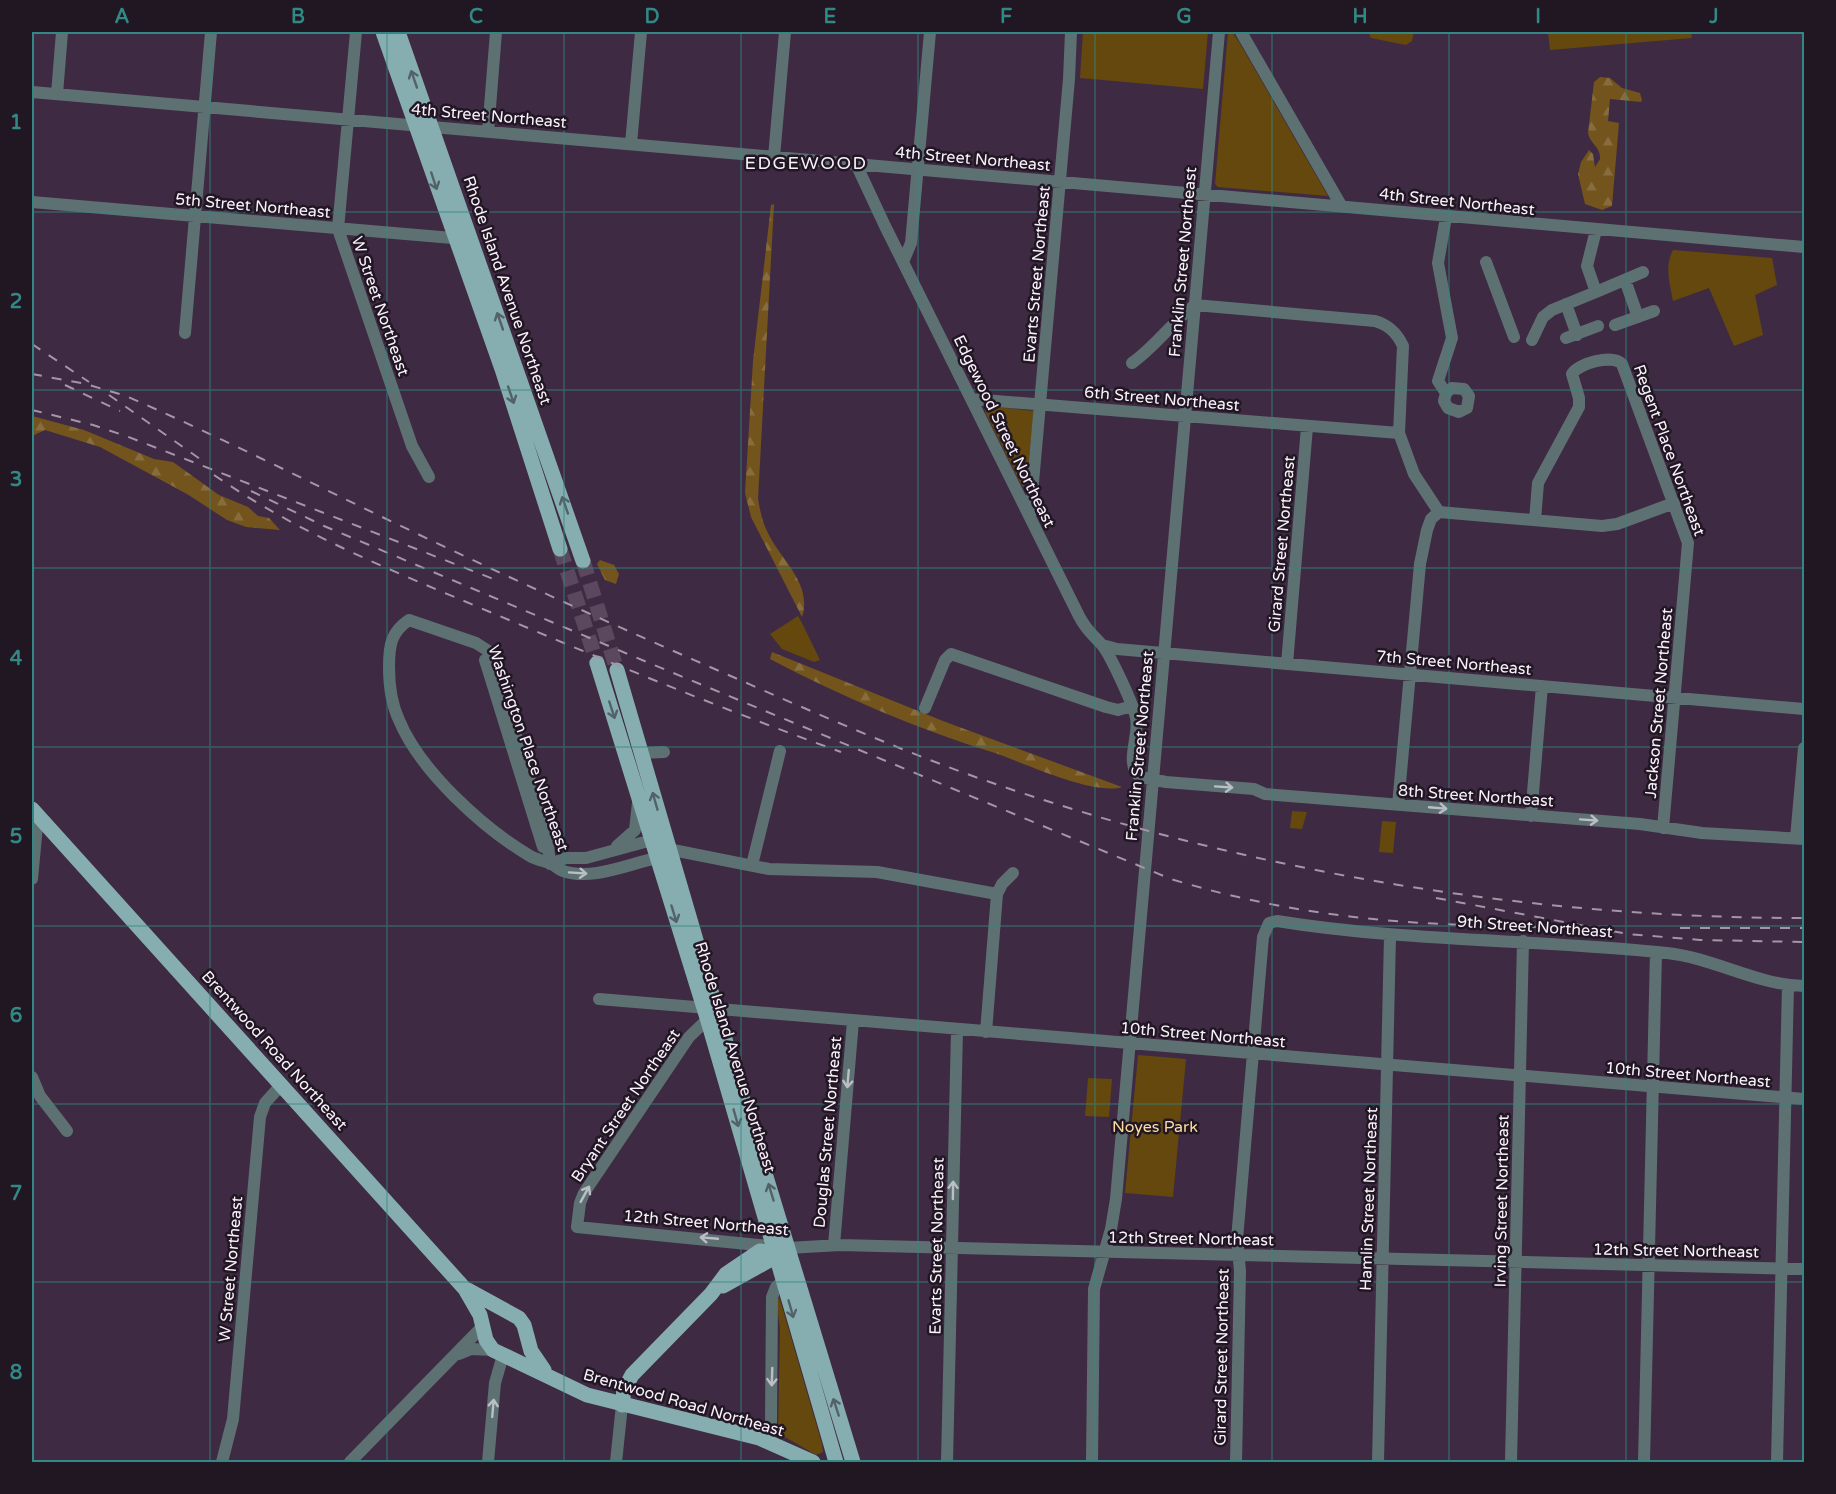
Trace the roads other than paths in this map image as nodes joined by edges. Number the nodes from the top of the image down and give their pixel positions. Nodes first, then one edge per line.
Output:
1 (62, 32) edge
2 (211, 32) edge
3 (356, 32) edge
4 (383, 32) edge
5 (398, 32) edge
6 (496, 32) edge
7 (641, 32) edge
8 (785, 32) edge
9 (930, 32) edge
10 (1220, 32) edge
11 (1241, 32) edge
12 (1071, 33) edge
13 (32, 92) edge
14 (57, 94) junction
15 (204, 107) junction
16 (347, 120) junction
17 (423, 126) junction
18 (488, 132) junction
19 (630, 144) junction
20 (774, 157) junction
21 (856, 164) junction
22 (917, 169) junction
23 (1060, 182) junction
24 (1205, 194) junction
25 (32, 202) edge
26 (1342, 207) junction
27 (195, 216) junction
28 (1446, 217) junction
29 (338, 229) junction
30 (1596, 230) junction
31 (456, 239) junction
32 (472, 240) junction
33 (1804, 247) edge
34 (903, 262) junction
35 (1486, 262) dead end
36 (1643, 272) dead end
37 (1625, 280) junction
38 (1596, 292) junction
39 (1566, 304) junction
40 (1195, 305) junction
41 (1654, 310) dead end
42 (1638, 316) junction
43 (1615, 325) dead end
44 (1598, 326) dead end
45 (185, 333) dead end
46 (1514, 337) dead end
47 (1532, 340) dead end
48 (1132, 363) dead end
49 (1446, 393) dead end
50 (971, 399) junction
51 (1041, 404) junction
52 (1185, 416) junction
53 (1307, 427) junction
54 (1399, 433) junction
55 (429, 477) dead end
56 (1674, 502) junction
57 (1439, 512) junction
58 (1030, 518) junction
59 (1535, 520) junction
60 (560, 549) tunnel mouth
61 (583, 561) tunnel mouth
62 (1685, 580) joint
63 (1102, 645) junction
64 (1163, 654) junction
65 (597, 663) tunnel mouth
66 (1287, 664) junction
67 (617, 670) tunnel mouth
68 (1410, 675) junction
69 (1542, 686) junction
70 (1675, 698) junction
71 (1132, 706) junction
72 (925, 708) dead end
73 (1804, 709) edge
74 (1804, 748) edge
75 (780, 751) dead end
76 (664, 752) dead end
77 (641, 753) junction
78 (1145, 779) joint
79 (638, 793) junction
80 (32, 798) edge
81 (1398, 805) junction
82 (1531, 816) junction
83 (34, 818) edge
84 (1663, 828) junction
85 (1800, 838) edge
86 (652, 840) junction
87 (604, 853) junction
88 (663, 853) junction
89 (550, 864) junction
90 (752, 866) junction
91 (1013, 873) dead end
92 (32, 879) edge
93 (997, 894) junction
94 (1264, 929) joint
95 (1390, 936) junction
96 (1523, 941) junction
97 (1656, 952) junction
98 (1788, 986) junction
99 (1804, 986) edge
100 (599, 999) dead end
101 (709, 1013) junction
102 (853, 1021) junction
103 (957, 1030) junction
104 (986, 1032) junction
105 (1130, 1044) junction
106 (1252, 1054) junction
107 (1388, 1065) junction
108 (1520, 1076) junction
109 (32, 1077) edge
110 (282, 1084) junction
111 (1654, 1088) junction
112 (1785, 1098) junction
113 (1804, 1099) edge
114 (67, 1131) dead end
115 (577, 1227) joint
116 (834, 1245) junction
117 (952, 1248) junction
118 (779, 1249) junction
119 (1103, 1252) junction
120 (1238, 1255) junction
121 (1383, 1259) junction
122 (1516, 1262) junction
123 (1649, 1265) junction
124 (1782, 1269) junction
125 (1804, 1269) edge
126 (783, 1281) junction
127 (465, 1289) junction
128 (499, 1309) junction
129 (483, 1325) junction
130 (527, 1341) junction
131 (503, 1354) junction
132 (455, 1357) junction
133 (546, 1374) junction
134 (622, 1405) junction
135 (768, 1441) junction
136 (222, 1462) edge
137 (350, 1462) edge
138 (488, 1462) edge
139 (616, 1462) edge
140 (813, 1462) edge
141 (836, 1462) edge
142 (853, 1462) edge
143 (947, 1462) edge
144 (1092, 1462) edge
145 (1236, 1462) edge
146 (1378, 1462) edge
147 (1511, 1462) edge
148 (1644, 1462) edge
149 (1777, 1462) edge

1 - 14 street
2 - 15 street
3 - 16 street, W Street Northeast
4 - 17 main road, Rhode Island Avenue Northeast
17 -> 5 main road, Rhode Island Avenue Northeast
6 - 18 street
7 - 19 street
8 - 20 street
9 - 22 street
10 - 24 street, Franklin Street Northeast
11 - 26 street
12 - 23 street, Evarts Street Northeast
13 - 14 street, 4th Street Northeast
14 - 15 street, 4th Street Northeast
15 - 16 street, 4th Street Northeast
15 - 27 street
16 - 17 street, 4th Street Northeast
16 - 29 street, W Street Northeast
17 - 18 street, 4th Street Northeast
17 -> 31 main road, Rhode Island Avenue Northeast
17 - 32 main road, Rhode Island Avenue Northeast
18 - 19 street, 4th Street Northeast
19 - 20 street, 4th Street Northeast
20 - 21 street, 4th Street Northeast
21 - 22 street, 4th Street Northeast
21 - 34 street, Edgewood Street Northeast
22 - 23 street, 4th Street Northeast
22 - 34 street
23 - 24 street, 4th Street Northeast
23 - 51 street, Evarts Street Northeast
24 - 26 street, 4th Street Northeast
24 - 40 street, Franklin Street Northeast
25 - 27 street, 5th Street Northeast
26 - 28 street, 4th Street Northeast
27 - 29 street, 5th Street Northeast
27 - 45 street
28 - 30 street, 4th Street Northeast
28 - 49 street
29 - 31 street, 5th Street Northeast
29 - 55 street, W Street Northeast
30 - 33 street, 4th Street Northeast
30 - 38 street
31 - 32 street, 5th Street Northeast
31 -> 60 main road, Rhode Island Avenue Northeast
61 -> 32 main road, Rhode Island Avenue Northeast
34 - 50 street, Edgewood Street Northeast
35 - 46 street
36 - 37 street
37 - 38 street
37 - 42 street
38 - 39 street
39 - 44 street
39 - 47 street
40 - 48 street
40 - 52 street, Franklin Street Northeast
40 - 54 street
41 - 42 street
42 - 43 street
50 - 51 street, 6th Street Northeast
50 - 58 street, Edgewood Street Northeast
51 - 52 street, 6th Street Northeast
51 - 58 street, Evarts Street Northeast
52 - 53 street, 6th Street Northeast
52 - 64 street, Franklin Street Northeast
53 - 54 street, 6th Street Northeast
53 - 66 street, Girard Street Northeast
54 - 57 street
56 - 59 street
56 - 59 street, Regent Place Northeast
56 - 62 street, Regent Place Northeast
57 - 59 street
57 - 68 street
58 - 63 street, Edgewood Street Northeast
62 - 70 street, Jackson Street Northeast
63 - 64 street, 7th Street Northeast
63 - 71 street, Edgewood Street Northeast
64 - 66 street, 7th Street Northeast
64 - 105 street, Franklin Street Northeast
65 -> 79 main road, Rhode Island Avenue Northeast
66 - 68 street, 7th Street Northeast
67 - 77 main road, Rhode Island Avenue Northeast
68 - 69 street, 7th Street Northeast
68 - 81 street
69 - 70 street, 7th Street Northeast
69 - 82 street
70 - 73 street, 7th Street Northeast
70 - 84 street, Jackson Street Northeast
71 - 72 street
71 - 78 street, Edgewood Street Northeast
74 - 85 street
75 - 90 street
76 - 77 street
88 -> 77 main road, Rhode Island Avenue Northeast
78 -> 81 street, 8th Street Northeast
79 - 86 main road, Rhode Island Avenue Northeast
79 - 87 street
80 - 83 main road
81 -> 82 street, 8th Street Northeast
82 -> 84 street, 8th Street Northeast
83 - 92 street
83 - 110 main road, Brentwood Road Northeast
84 - 85 street, 8th Street Northeast
86 - 87 street, Washington Place Northeast
86 - 88 main road, Rhode Island Avenue Northeast
87 - 89 street, Washington Place Northeast
89 -> 88 street, Washington Place Northeast
88 - 90 street
88 - 101 main road, Rhode Island Avenue Northeast
89 - 89 street, Washington Place Northeast
90 - 93 street
91 - 93 street
93 - 104 street
94 - 95 street, 9th Street Northeast
94 - 106 street, Girard Street Northeast
95 - 96 street, 9th Street Northeast
95 - 107 street, Hamlin Street Northeast
96 - 97 street, 9th Street Northeast
96 - 108 street, Irving Street Northeast
97 - 98 street, 9th Street Northeast
97 - 111 street
98 - 99 street, 9th Street Northeast
98 - 112 street
100 - 101 street, 10th Street Northeast
101 - 102 street, 10th Street Northeast
115 -> 101 street, Bryant Street Northeast
101 - 118 main road, Rhode Island Avenue Northeast
102 - 103 street, 10th Street Northeast
102 -> 116 street, Douglas Street Northeast
103 - 104 street, 10th Street Northeast
117 -> 103 street, Evarts Street Northeast
104 - 105 street, 10th Street Northeast
105 - 106 street, 10th Street Northeast
105 - 119 street, Franklin Street Northeast
106 - 107 street, 10th Street Northeast
106 - 120 street, Girard Street Northeast
107 - 108 street, 10th Street Northeast
107 - 121 street, Hamlin Street Northeast
108 - 111 street, 10th Street Northeast
108 - 122 street, Irving Street Northeast
109 - 114 street
110 - 127 main road, Brentwood Road Northeast
110 - 136 street, W Street Northeast
111 - 112 street, 10th Street Northeast
111 - 123 street
112 - 113 street, 10th Street Northeast
112 - 124 street
118 -> 115 street, 12th Street Northeast
116 - 117 street, 12th Street Northeast
116 - 118 street, 12th Street Northeast
117 - 119 street, 12th Street Northeast
117 - 143 street, Evarts Street Northeast
118 - 126 main road, Rhode Island Avenue Northeast
118 - 134 main road
142 -> 118 main road, Rhode Island Avenue Northeast
119 - 120 street, 12th Street Northeast
119 - 144 street, Franklin Street Northeast
120 - 121 street, 12th Street Northeast
120 - 145 street, Girard Street Northeast
121 - 122 street, 12th Street Northeast
121 - 146 street, Hamlin Street Northeast
122 - 123 street, 12th Street Northeast
122 - 147 street, Irving Street Northeast
123 - 124 street, 12th Street Northeast
123 - 148 street
124 - 125 street, 12th Street Northeast
124 - 149 street
126 -> 135 street
126 -> 141 main road, Rhode Island Avenue Northeast
127 - 128 main road, Brentwood Road Northeast
127 - 129 main road, Brentwood Road Northeast
128 - 129 main road
128 - 130 main road
129 - 131 main road
129 - 132 street
130 - 131 main road
130 - 133 main road
131 - 132 street
131 - 133 main road, Brentwood Road Northeast
138 -> 131 street
132 - 137 street
133 - 134 main road, Brentwood Road Northeast
134 - 135 main road, Brentwood Road Northeast
134 - 139 street
135 - 140 main road, Brentwood Road Northeast

